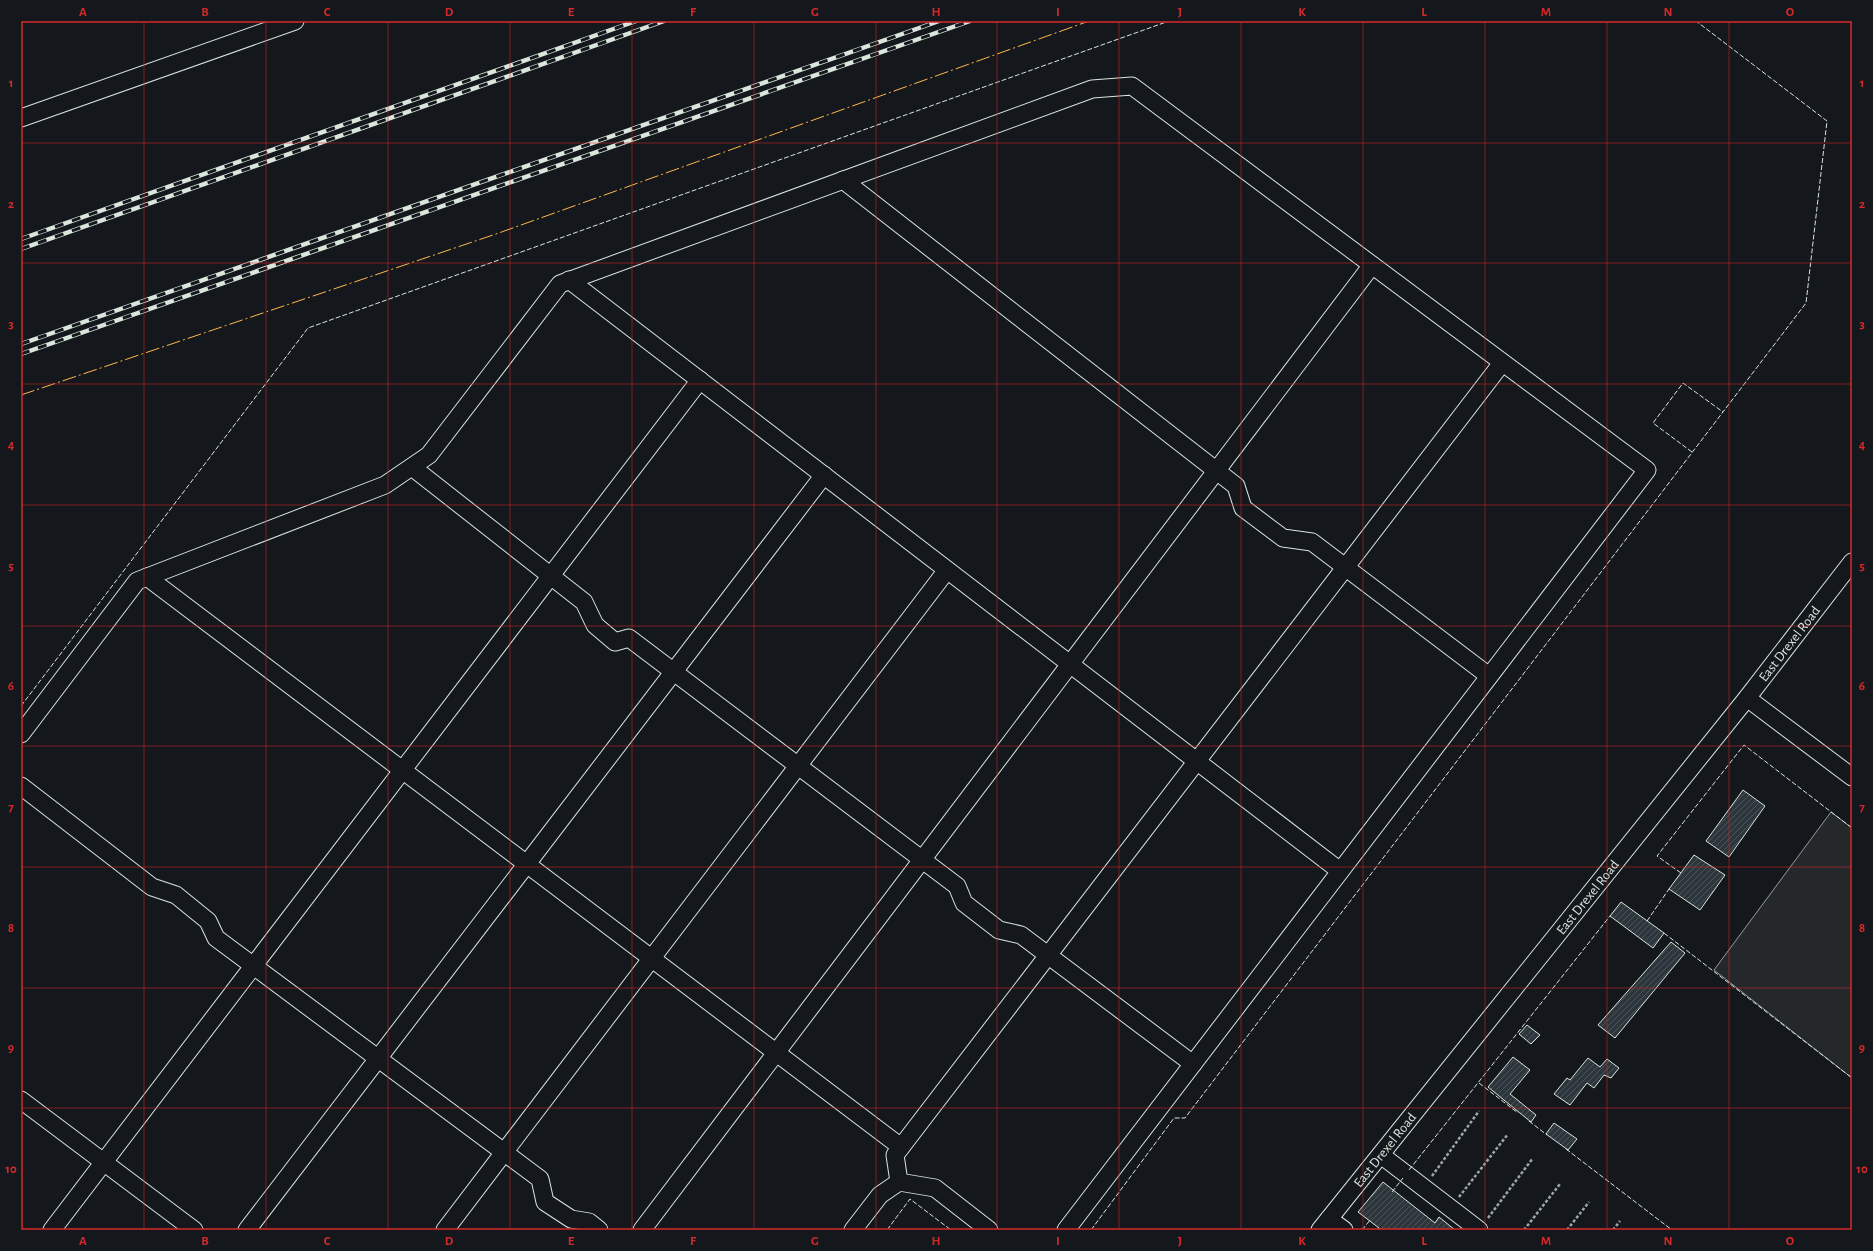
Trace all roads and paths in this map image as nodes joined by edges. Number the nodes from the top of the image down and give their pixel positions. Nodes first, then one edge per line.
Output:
1 (296, 21) edge
2 (21, 118) edge
3 (843, 180) junction
4 (1372, 266) junction
5 (569, 280) junction
6 (1502, 362) junction
7 (700, 380) junction
8 (412, 467) junction
9 (1216, 471) junction
10 (824, 475) junction
11 (1852, 562) edge
12 (1345, 567) junction
13 (947, 570) junction
14 (550, 576) junction
15 (147, 577) junction
16 (1070, 664) junction
17 (674, 672) junction
18 (1489, 676) junction
19 (1747, 698) junction
20 (21, 734) edge
21 (1197, 761) junction
22 (798, 766) junction
23 (402, 770) junction
24 (1852, 777) edge
25 (21, 786) edge
26 (922, 860) junction
27 (527, 864) junction
28 (1340, 871) junction
29 (1048, 956) junction
30 (652, 959) junction
31 (253, 966) junction
32 (776, 1053) junction
33 (378, 1058) junction
34 (1193, 1064) junction
35 (21, 1100) edge
36 (1479, 1111) dead end
37 (1508, 1134) dead end
38 (901, 1147) junction
39 (504, 1152) junction
40 (1381, 1155) junction
41 (1533, 1158) dead end
42 (104, 1162) junction
43 (899, 1182) junction
44 (1560, 1184) dead end
45 (1424, 1188) junction
46 (1589, 1202) dead end
47 (1450, 1208) junction
48 (1620, 1221) dead end
49 (1325, 1224) edge
50 (52, 1230) edge
51 (194, 1230) edge
52 (247, 1230) edge
53 (445, 1230) edge
54 (599, 1230) edge
55 (642, 1230) edge
56 (853, 1230) edge
57 (989, 1230) edge
58 (1066, 1230) edge
59 (1344, 1230) edge
60 (1479, 1230) edge
61 (1524, 1230) edge
62 (1567, 1230) edge
63 (1613, 1230) edge

1 - 2 street
3 - 4 street
3 - 5 street
3 - 9 street
4 - 6 street
4 - 9 street
5 - 7 street
5 - 8 street
6 - 12 street
6 - 18 street
7 - 10 street
7 - 14 street
8 - 14 street
8 - 15 street
9 - 12 street
9 - 16 street
10 - 13 street
10 - 17 street
11 - 19 street, East Drexel Road
12 - 18 street
12 - 21 street
13 - 16 street
13 - 22 street
14 - 17 street
14 - 23 street
15 - 20 street
15 - 23 street
16 - 21 street
16 - 26 street
17 - 22 street
17 - 27 street
18 - 28 street
19 - 24 street
19 - 40 street, East Drexel Road
21 - 28 street
21 - 29 street
22 - 26 street
22 - 30 street
23 - 27 street
23 - 31 street
25 - 31 street
26 - 29 street
26 - 32 street
27 - 30 street
27 - 33 street
28 - 34 street
29 - 34 street
29 - 38 street
30 - 32 street
30 - 39 street
31 - 33 street
31 - 42 street
32 - 38 street
32 - 55 street
33 - 39 street
33 - 52 street
34 - 58 street
35 - 42 street
36 - 45 path
37 - 47 path
38 - 43 street
39 - 53 street
39 - 54 street
40 - 45 street
40 - 49 street, East Drexel Road
41 - 60 path
42 - 50 street
42 - 51 street
43 - 56 street
43 - 57 street
44 - 61 path
45 - 47 street
46 - 62 path
47 - 60 street
48 - 63 path
49 - 59 street

